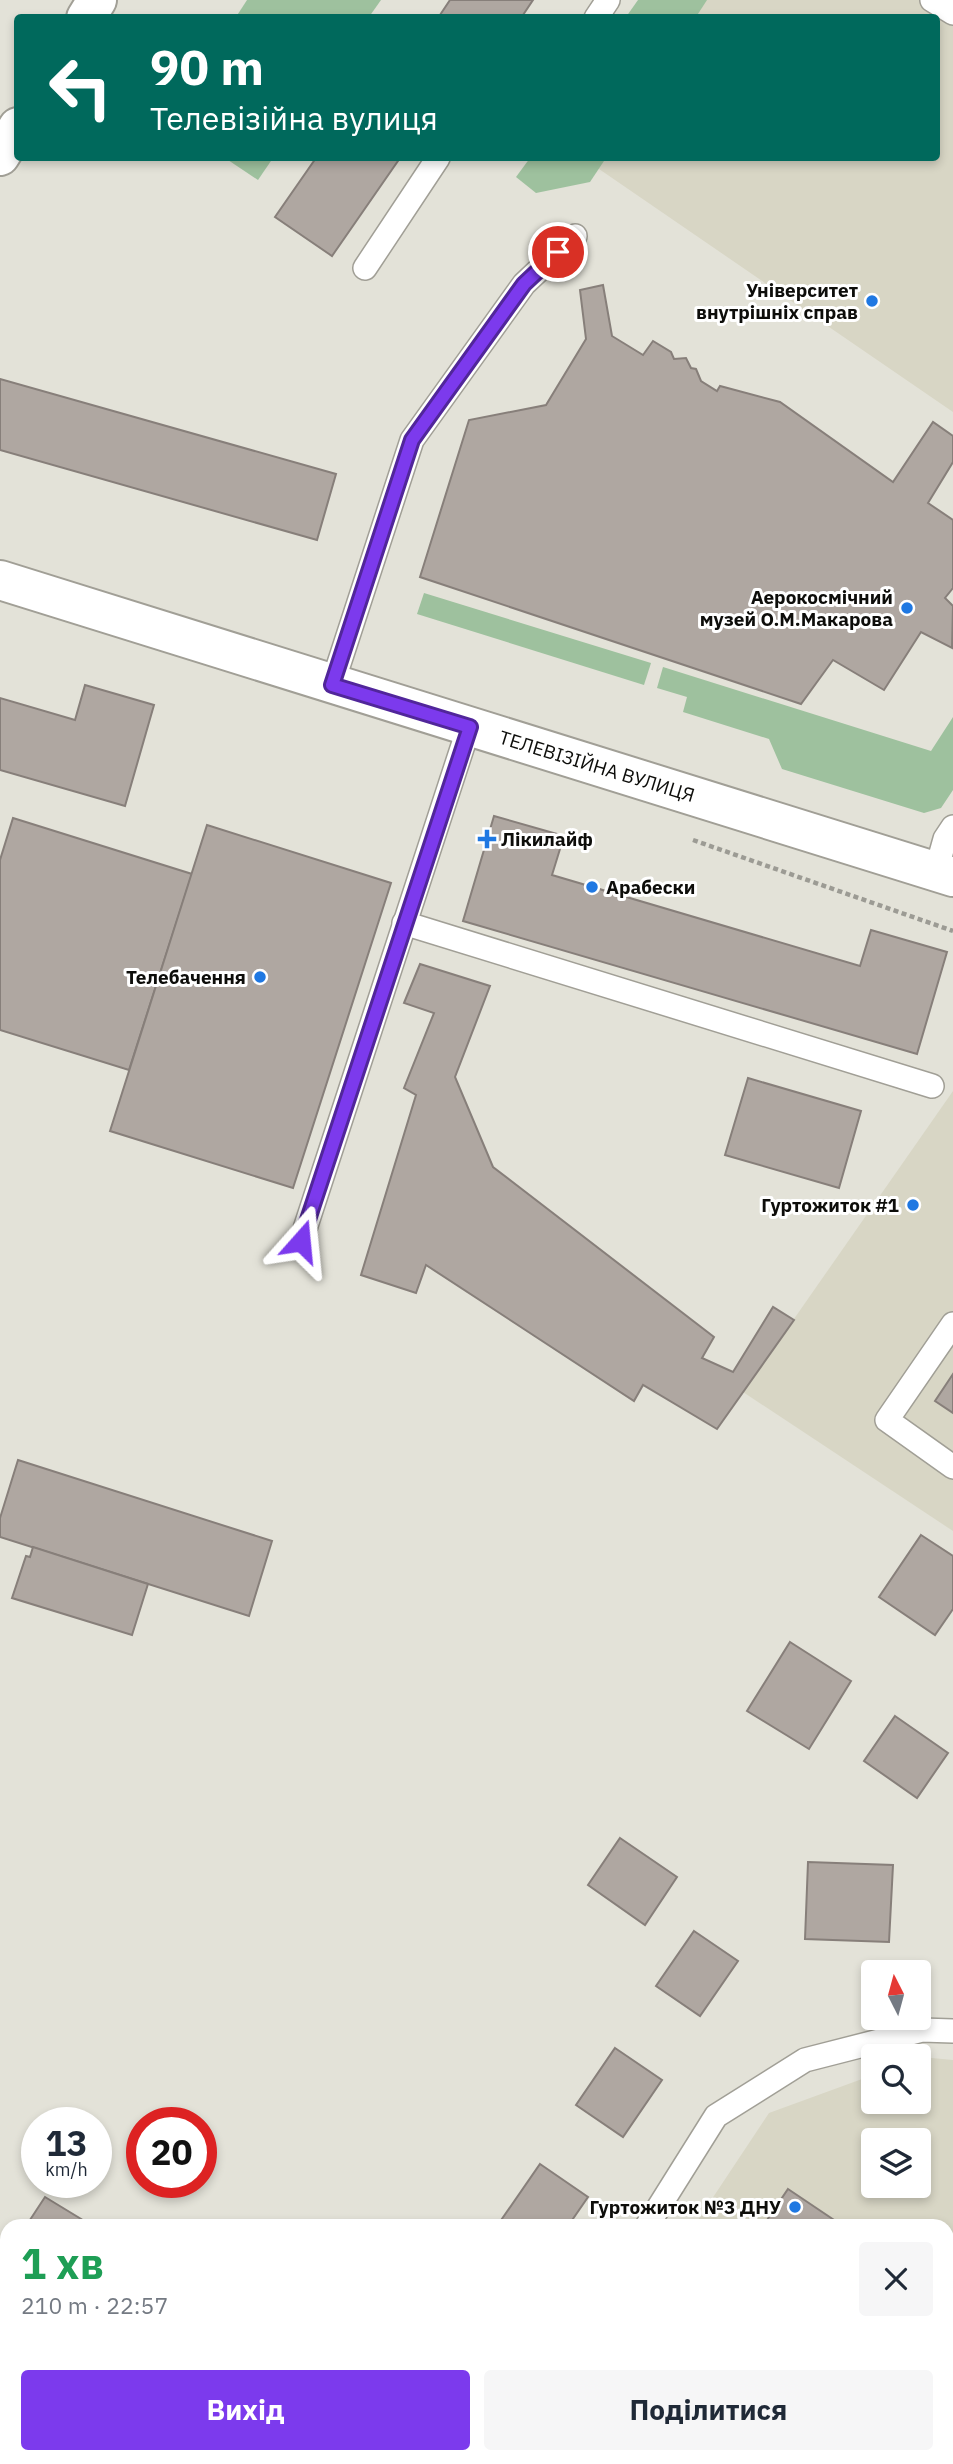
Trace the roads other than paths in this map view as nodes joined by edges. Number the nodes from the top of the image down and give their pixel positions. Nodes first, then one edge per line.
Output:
1 (932, 0) edge
2 (953, 13) edge
3 (14, 133) edge
4 (0, 156) edge
5 (436, 161) edge
6 (575, 236) dead end
7 (365, 268) dead end
8 (0, 580) edge
9 (332, 685) junction
10 (470, 727) junction
11 (953, 827) edge
12 (944, 874) edge
13 (404, 923) junction
14 (932, 1086) dead end
15 (301, 1241) dead end
16 (953, 1324) edge
17 (953, 1467) edge
18 (953, 2031) edge
19 (651, 2219) edge

1 - 2 lane
3 - 4 street
5 - 7 lane
6 - 9 lane
8 - 9 street, ТЕЛЕВІЗІЙНА ВУЛИЦЯ
9 - 10 street, ТЕЛЕВІЗІЙНА ВУЛИЦЯ
10 - 12 street, ТЕЛЕВІЗІЙНА ВУЛИЦЯ
10 - 13 lane
11 - 12 lane
13 - 14 lane
13 - 15 lane
16 - 17 lane
18 - 19 lane

